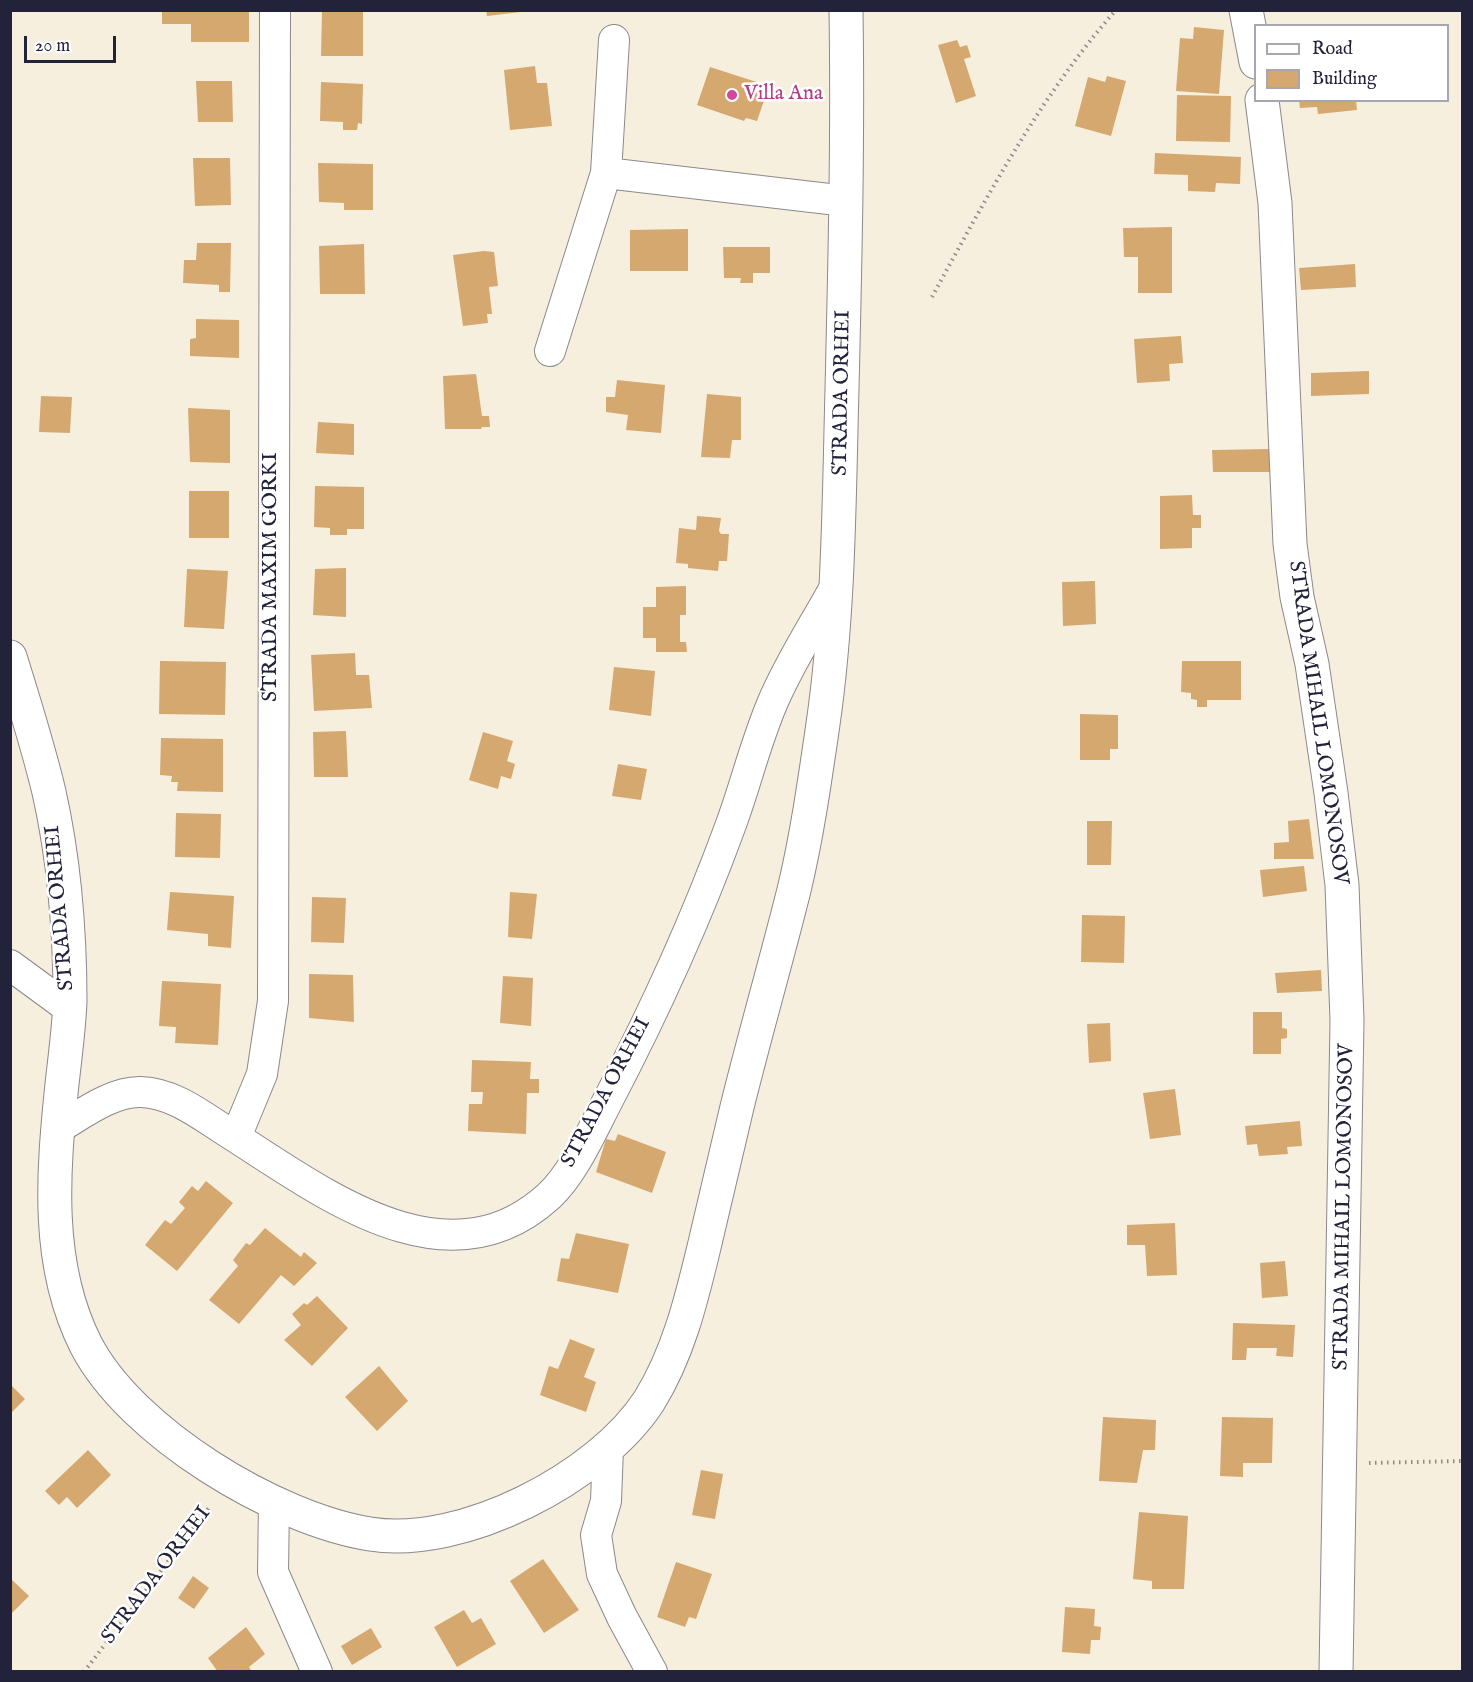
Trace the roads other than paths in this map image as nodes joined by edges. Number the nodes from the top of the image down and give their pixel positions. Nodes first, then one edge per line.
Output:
1 (275, 10) edge
2 (846, 10) edge
3 (1246, 10) edge
4 (614, 40) dead end
5 (1254, 52) edge
6 (1262, 102) edge
7 (606, 173) junction
8 (846, 201) junction
9 (550, 351) dead end
10 (836, 585) junction
11 (10, 657) edge
12 (10, 965) edge
13 (70, 1009) junction
14 (57, 1129) junction
15 (236, 1137) junction
16 (608, 1448) junction
17 (274, 1503) junction
18 (317, 1671) edge
19 (652, 1671) edge
20 (1336, 1671) edge

1 - 15 street, STRADA MAXIM GORKI
2 - 8 main road, STRADA ORHEI
3 - 5 main road
4 - 7 street
6 - 20 main road, STRADA MIHAIL LOMONOSOV
7 - 8 street
7 - 9 street
8 - 10 main road, STRADA ORHEI
10 - 15 street, STRADA ORHEI
10 - 16 main road, STRADA ORHEI
11 - 13 main road, STRADA ORHEI
12 - 13 street
13 - 14 main road, STRADA ORHEI
14 - 15 street, STRADA ORHEI
14 - 17 main road, STRADA ORHEI
16 - 17 main road, STRADA ORHEI
16 - 19 street
17 - 18 street

